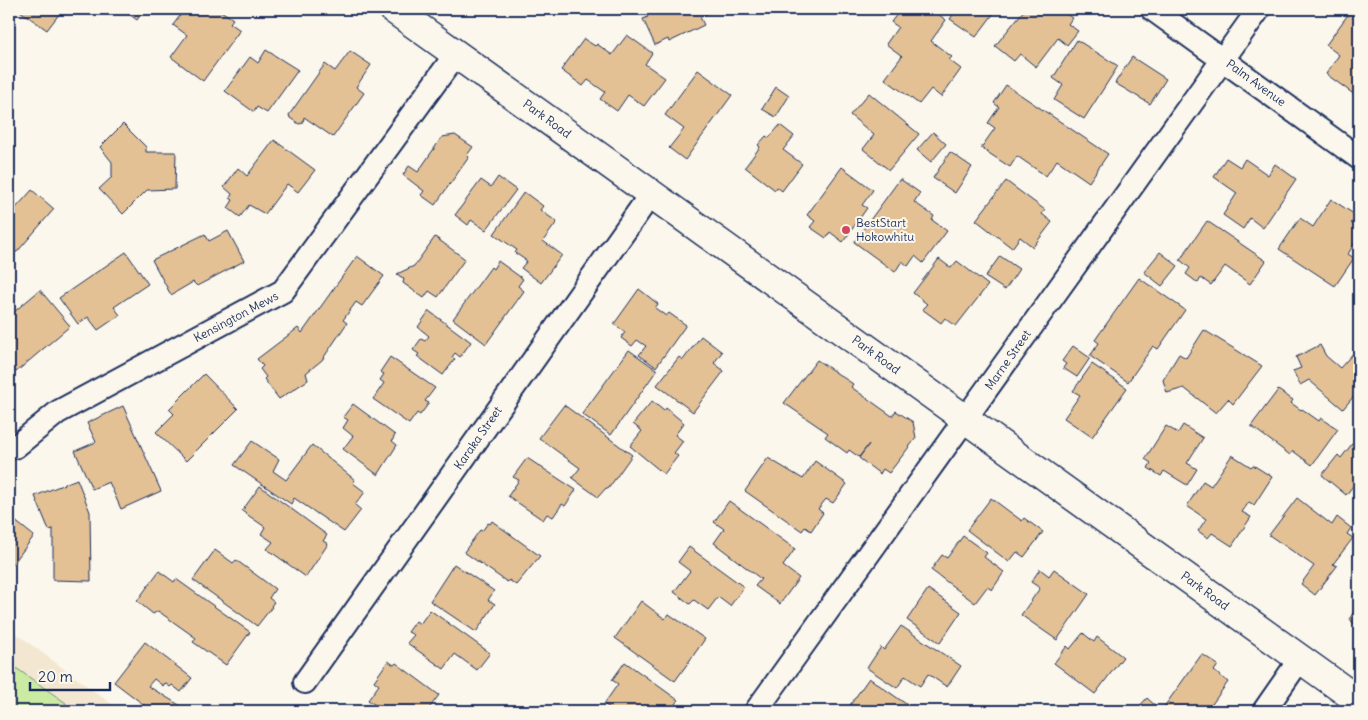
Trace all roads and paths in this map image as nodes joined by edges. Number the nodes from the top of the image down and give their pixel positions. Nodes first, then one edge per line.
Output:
1 (393, 9) edge
2 (1152, 9) edge
3 (1259, 9) edge
4 (456, 54) junction
5 (1223, 60) junction
6 (1359, 158) edge
7 (651, 194) junction
8 (966, 420) junction
9 (15, 447) dead end
10 (1300, 659) junction
11 (306, 682) dead end
12 (1359, 701) edge
13 (756, 711) edge
14 (1264, 711) edge

1 - 4 street, Park Road
2 - 5 street, Palm Avenue
3 - 5 street, Marne Street
4 - 7 street, Park Road
4 - 9 street, Kensington Mews
5 - 6 street, Palm Avenue
5 - 8 street, Marne Street
7 - 8 street, Park Road
7 - 11 street, Karaka Street
8 - 10 street, Park Road
8 - 13 street, Marne Street
10 - 12 street, Park Road
10 - 14 street

